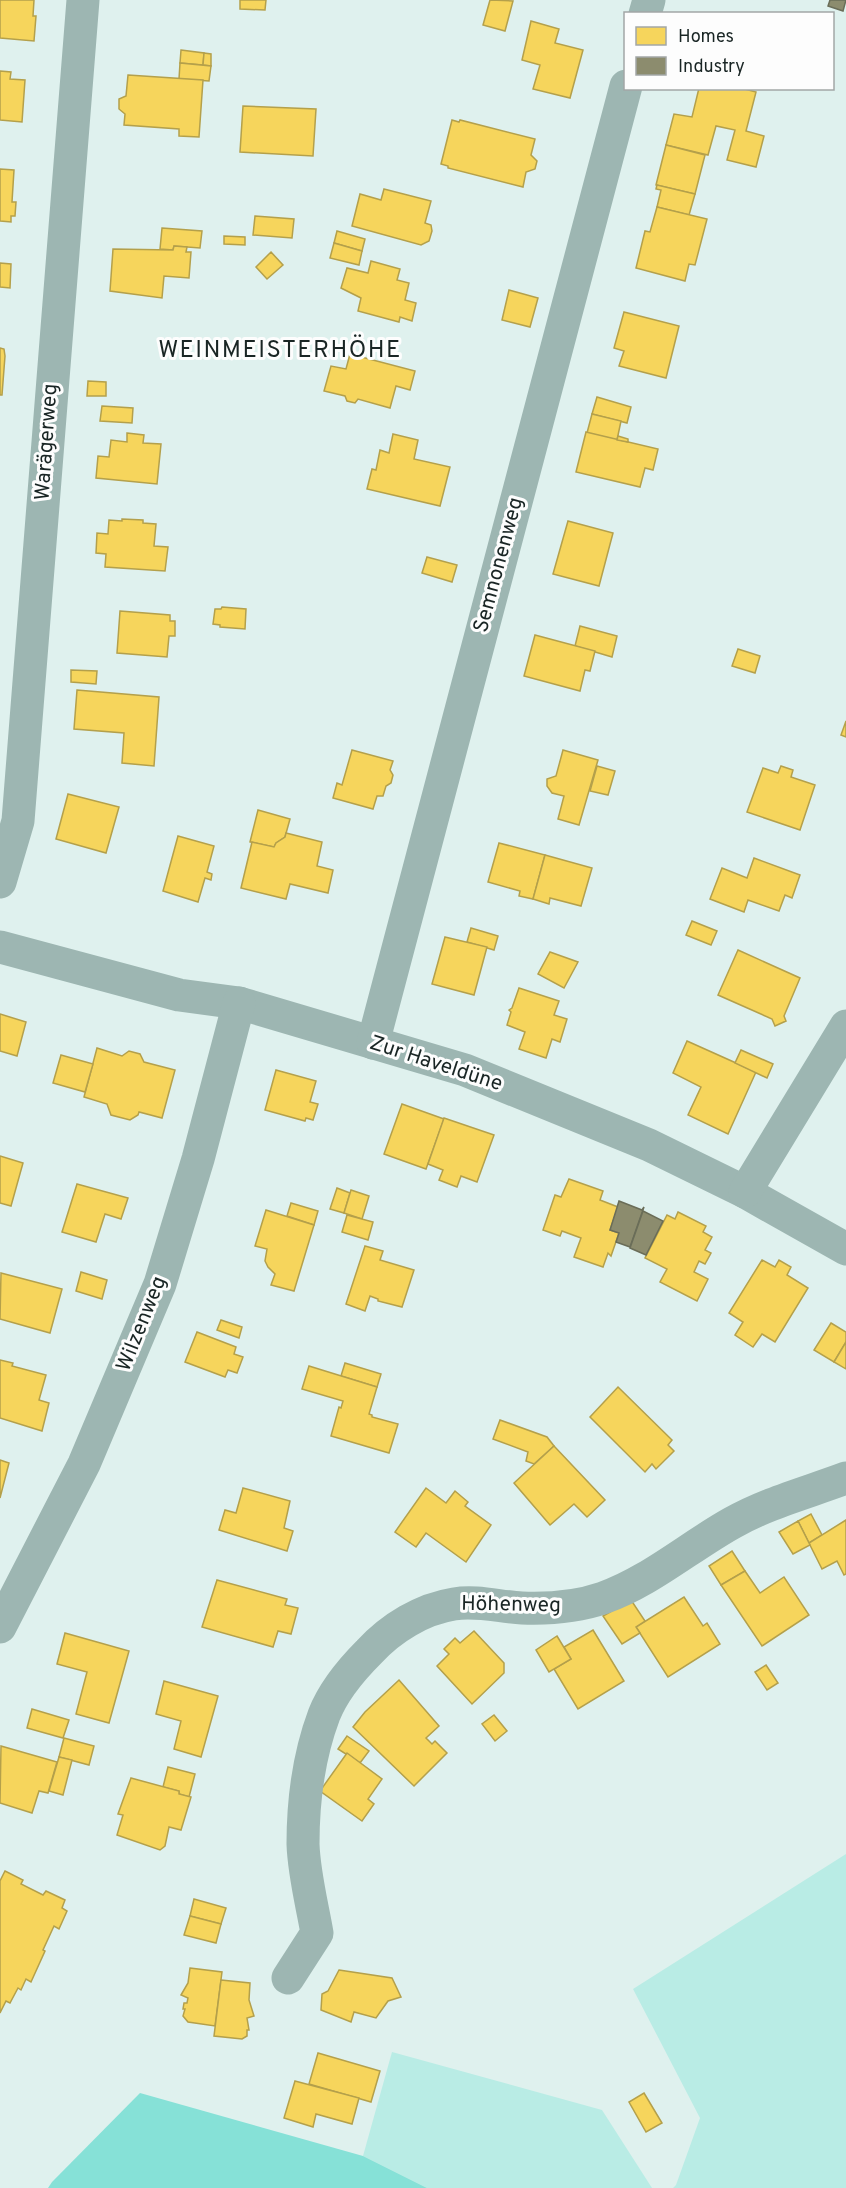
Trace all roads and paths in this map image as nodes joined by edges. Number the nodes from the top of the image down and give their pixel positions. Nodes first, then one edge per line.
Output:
1 (83, 0) edge
2 (625, 90) edge
3 (0, 882) edge
4 (0, 947) edge
5 (238, 1004) junction
6 (846, 1026) edge
7 (374, 1043) junction
8 (745, 1192) junction
9 (846, 1249) edge
10 (846, 1478) edge
11 (0, 1627) edge
12 (288, 1978) dead end

1 - 3 street, Warägerweg
2 - 7 street, Semnonenweg
4 - 5 street, Zur Haveldüne
5 - 7 street, Zur Haveldüne
5 - 11 street, Wilzenweg
6 - 8 street
7 - 8 street, Zur Haveldüne
8 - 9 street, Zur Haveldüne
10 - 12 street, Höhenweg

